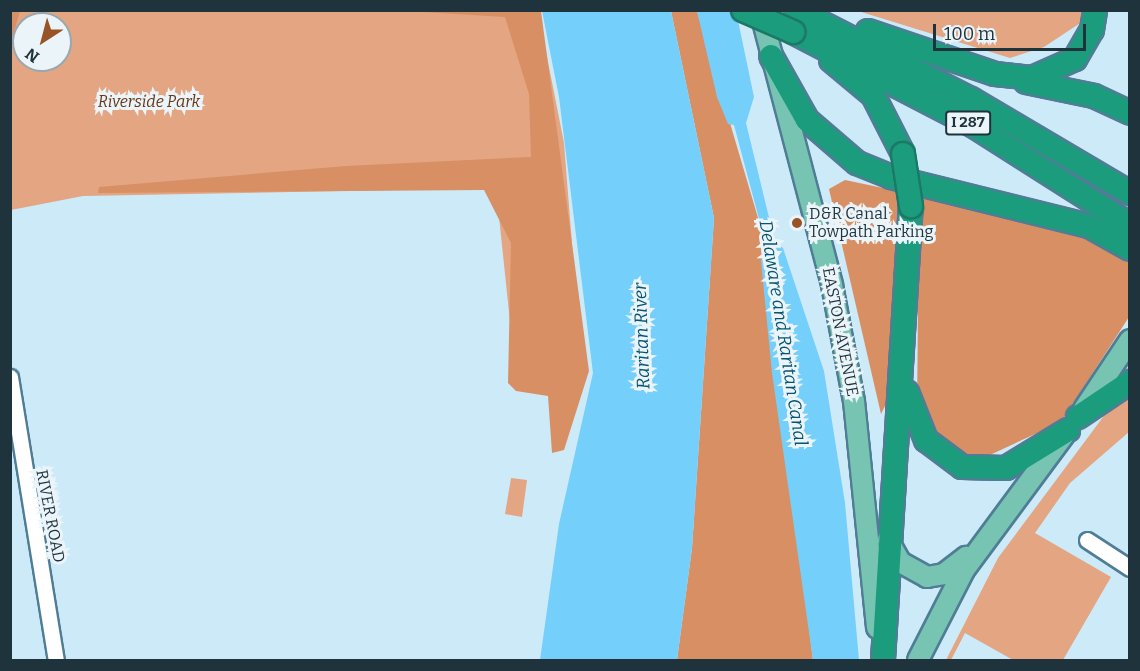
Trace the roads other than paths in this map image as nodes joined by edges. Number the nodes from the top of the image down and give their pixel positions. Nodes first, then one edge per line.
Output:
1 (743, 10) edge
2 (760, 10) edge
3 (1095, 10) edge
4 (796, 26) edge
5 (849, 35) junction
6 (771, 56) junction
7 (1011, 78) junction
8 (1130, 113) edge
9 (1130, 193) edge
10 (1130, 225) edge
11 (1130, 249) edge
12 (1130, 340) edge
13 (903, 370) junction
14 (10, 377) edge
15 (1130, 382) edge
16 (1073, 423) junction
17 (16, 463) edge
18 (865, 485) junction
19 (1087, 540) dead end
20 (985, 541) junction
21 (891, 546) junction
22 (1130, 568) edge
23 (56, 660) edge
24 (878, 660) edge
25 (883, 660) edge
26 (918, 660) edge

1 - 4 highway, I 287, bridge
2 - 6 main road, EASTON AVENUE
3 - 7 highway
4 - 5 highway, I 287
4 - 10 highway, I 287
4 - 13 highway, bridge
5 - 7 highway
5 - 9 highway, I 287
6 - 11 highway
6 - 18 main road, EASTON AVENUE
7 - 8 highway
12 - 16 main road
13 - 16 highway
13 - 21 highway
14 - 17 street, RIVER ROAD
15 - 16 highway
16 - 20 main road
17 - 23 street, RIVER ROAD
18 - 21 main road
18 - 24 main road, EASTON AVENUE
19 - 22 street
20 - 21 main road
20 - 26 main road
21 - 25 highway

